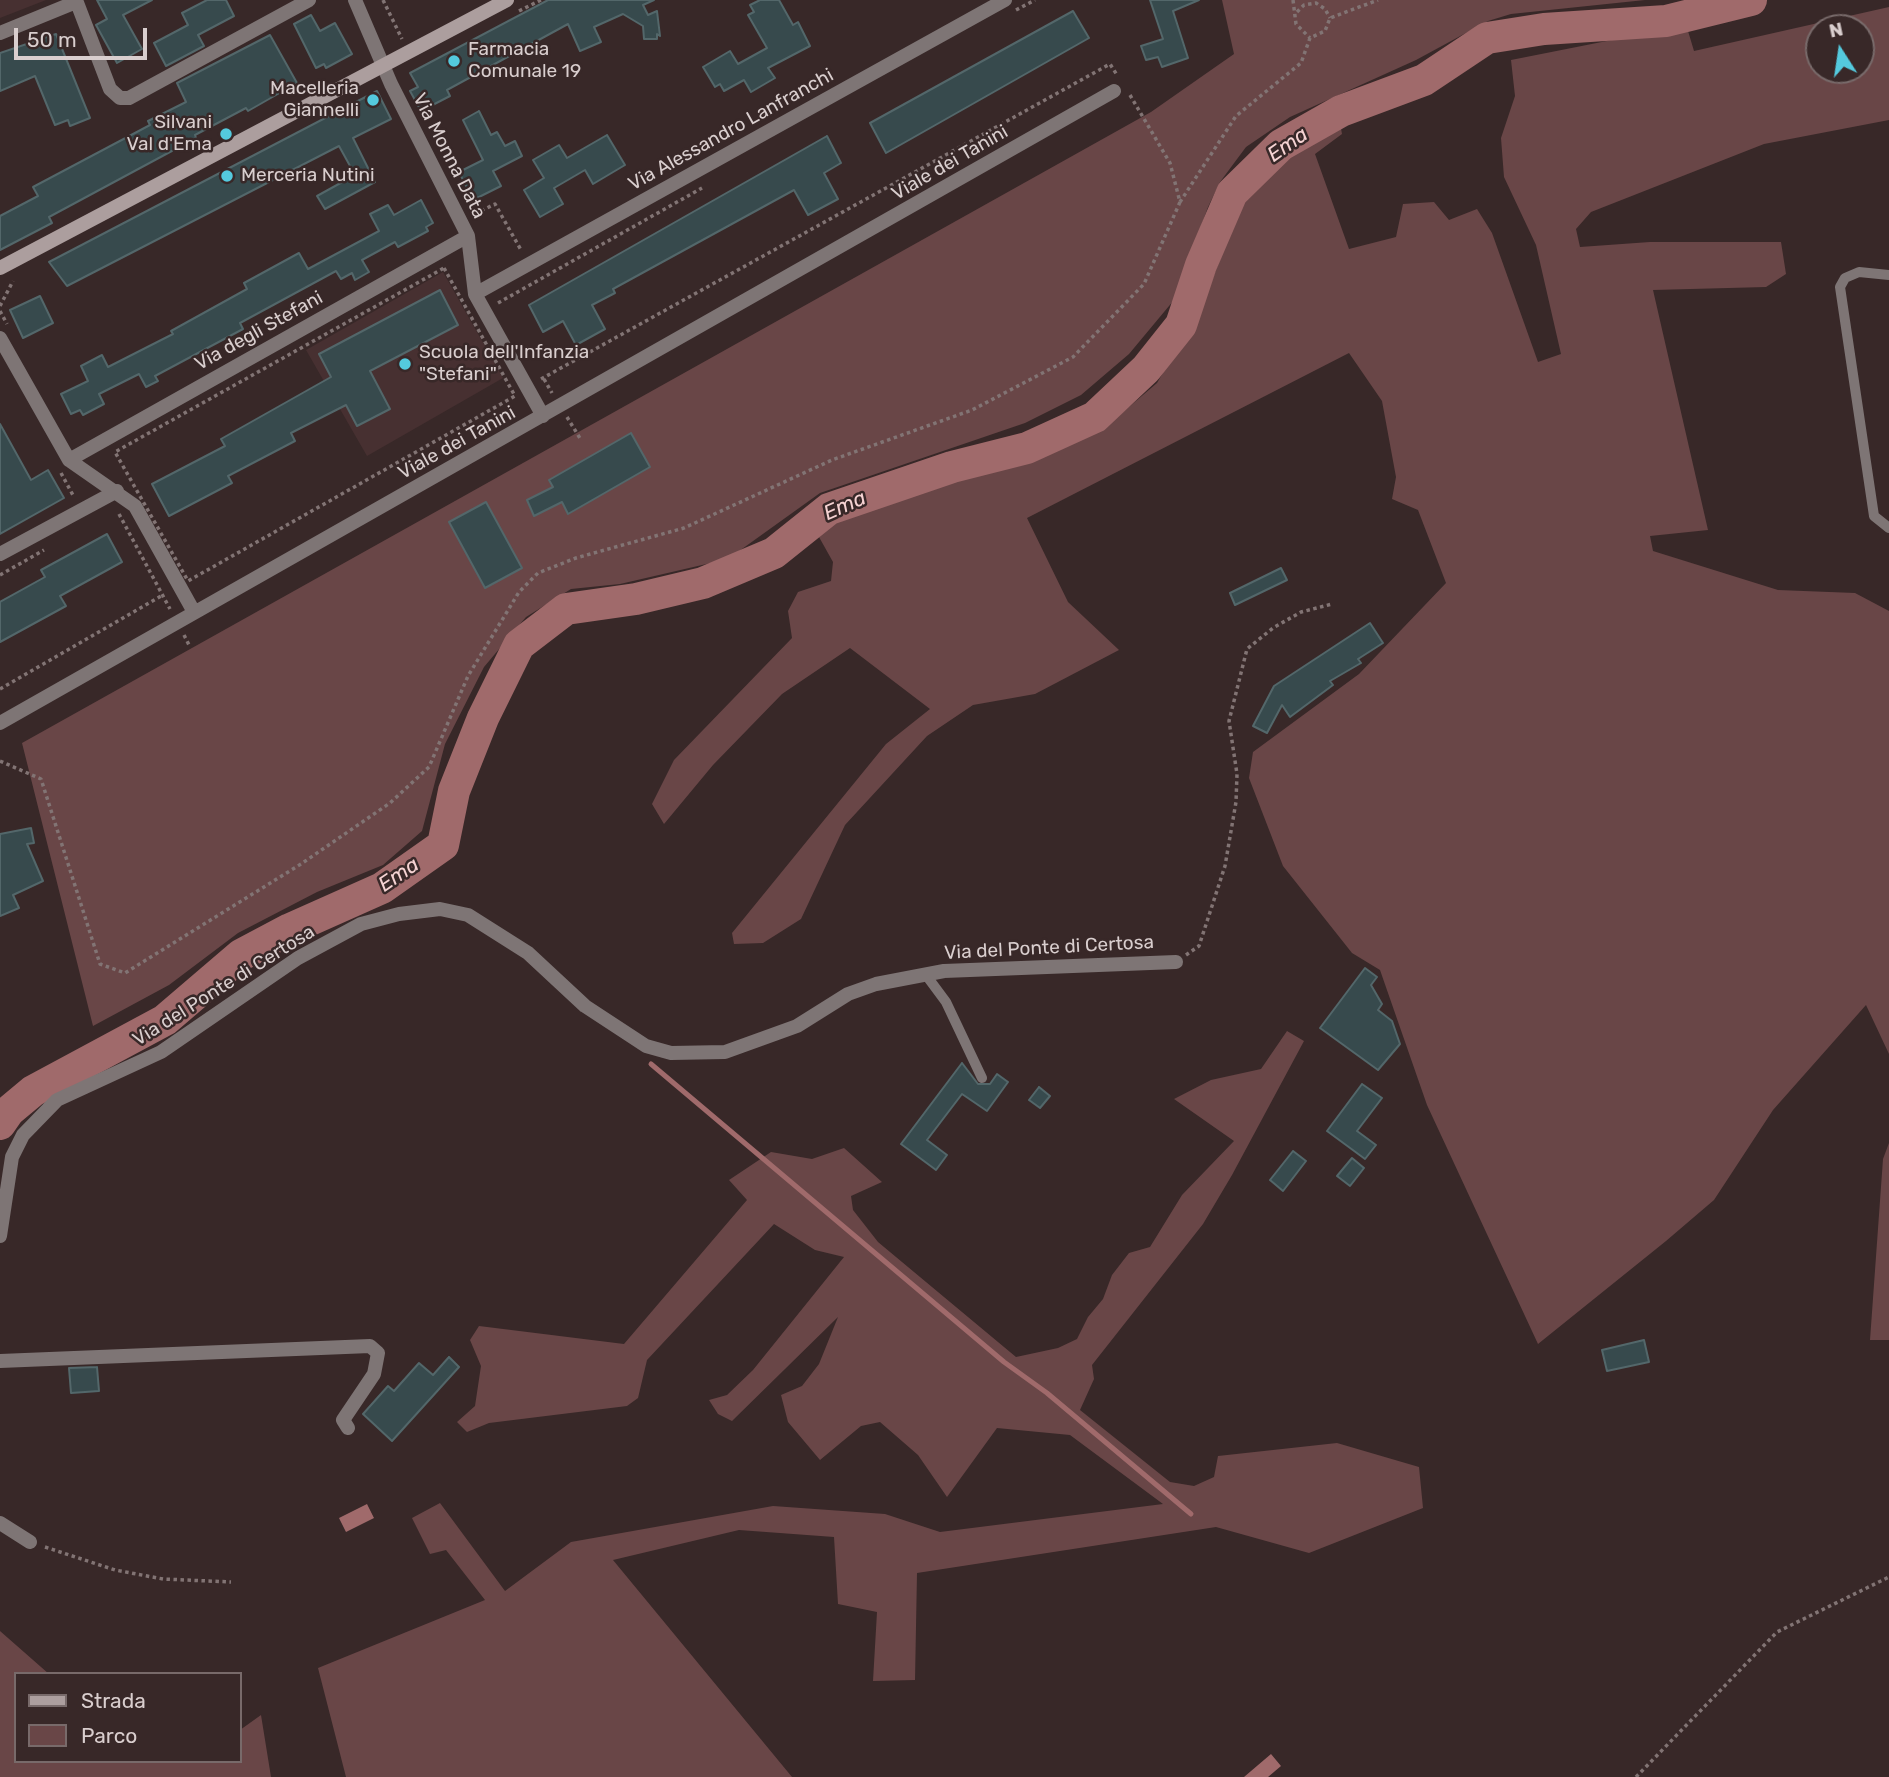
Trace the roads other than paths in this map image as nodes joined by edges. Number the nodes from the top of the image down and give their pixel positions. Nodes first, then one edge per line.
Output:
1 (355, 0) edge
2 (507, 0) edge
3 (1006, 0) edge
4 (76, 1) edge
5 (306, 2) edge
6 (0, 33) edge
7 (383, 65) junction
8 (1114, 91) dead end
9 (468, 236) junction
10 (0, 268) edge
11 (1889, 275) edge
12 (475, 294) junction
13 (7, 336) edge
14 (543, 416) junction
15 (62, 462) junction
16 (117, 491) junction
17 (1889, 528) edge
18 (0, 554) edge
19 (194, 612) junction
20 (0, 723) edge
21 (1176, 962) road end
22 (926, 975) junction
23 (982, 1078) dead end
24 (0, 1236) edge
25 (0, 1361) edge
26 (348, 1427) dead end
27 (0, 1523) edge
28 (30, 1542) road end

1 - 7 street, Via Monna Data
2 - 7 main road
3 - 12 street, Via Alessandro Lanfranchi
4 - 5 street
4 - 6 street
7 - 9 street, Via Monna Data
7 - 10 main road
8 - 14 street, Viale dei Tanini
9 - 12 street, Via Monna Data
9 - 15 street, Via degli Stefani
11 - 17 lane
12 - 14 street, Via Monna Data
13 - 15 street
14 - 19 street, Viale dei Tanini
15 - 16 street
16 - 18 street
16 - 19 street
19 - 20 street, Viale dei Tanini
21 - 22 street, Via del Ponte di Certosa
22 - 23 lane
22 - 24 street, Via del Ponte di Certosa
25 - 26 street
27 - 28 street

